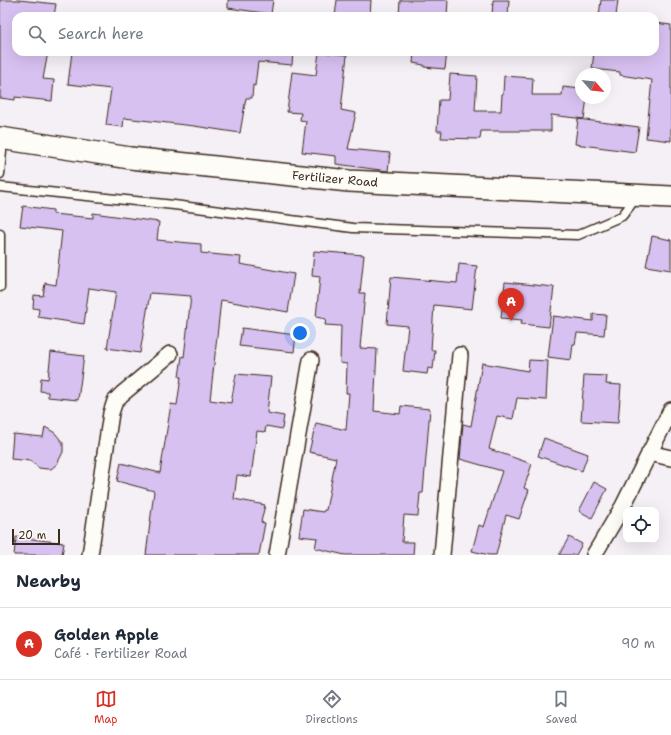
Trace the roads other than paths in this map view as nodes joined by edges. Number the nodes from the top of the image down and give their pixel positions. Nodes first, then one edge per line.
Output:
1 (1, 138) edge
2 (0, 174) edge
3 (0, 188) edge
4 (638, 196) junction
5 (671, 197) edge
6 (0, 234) edge
7 (0, 287) edge
8 (170, 354) dead end
9 (460, 355) dead end
10 (311, 360) dead end
11 (671, 410) edge
12 (649, 453) junction
13 (671, 458) edge
14 (90, 555) edge
15 (277, 555) edge
16 (442, 555) edge
17 (596, 555) edge

1 - 2 lane
1 - 4 street, Fertilizer Road
3 - 4 lane
4 - 5 street, Fertilizer Road
6 - 7 lane
8 - 14 street
9 - 16 street
10 - 15 street
11 - 12 street
12 - 13 street
12 - 17 street

